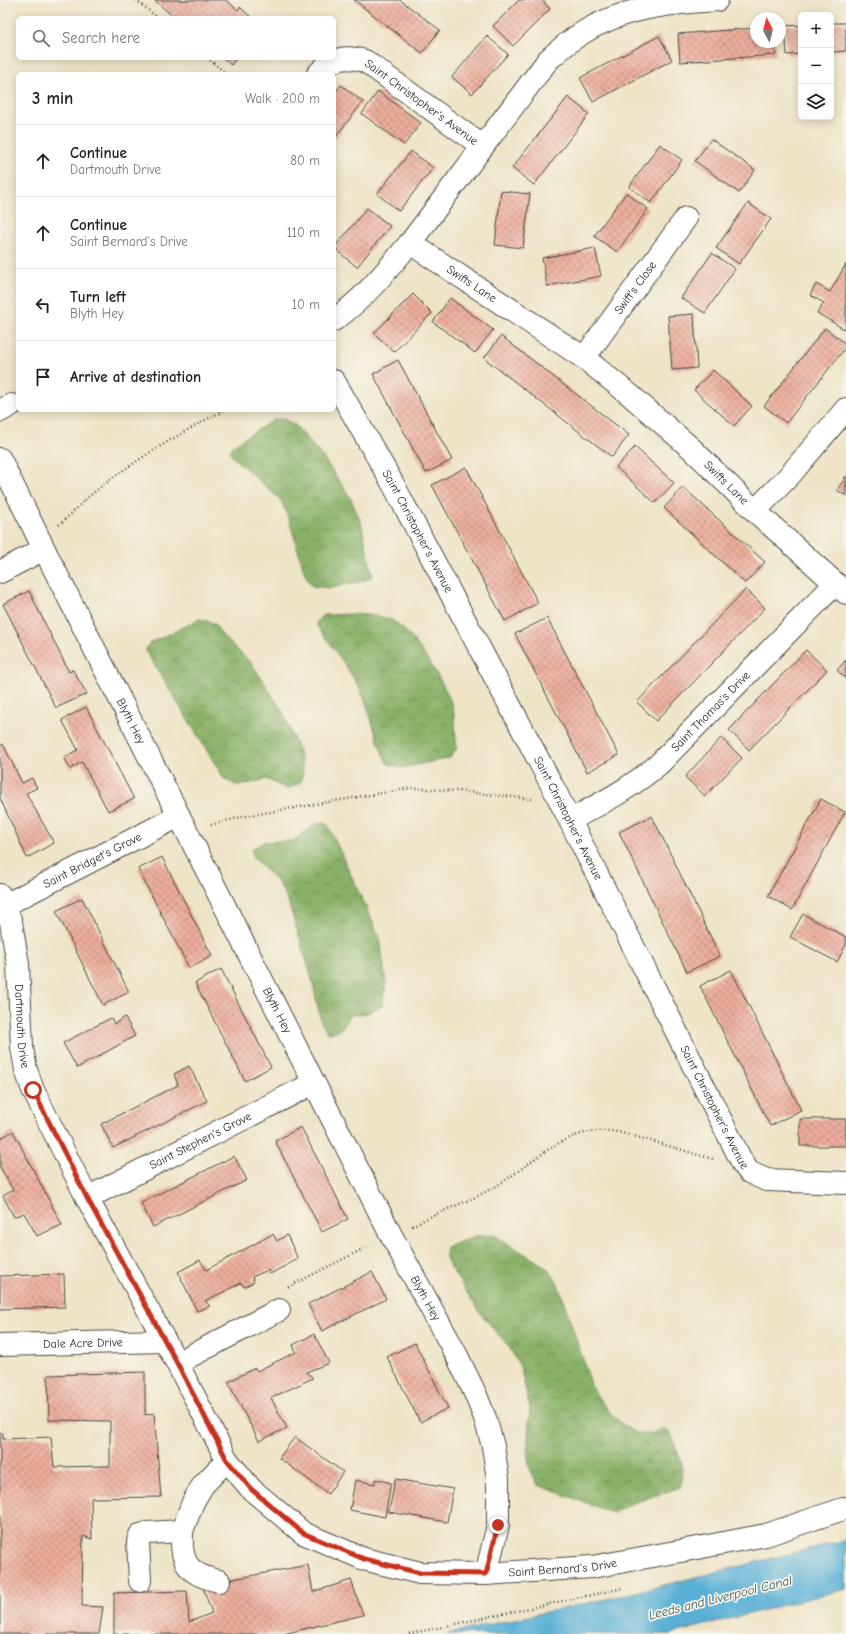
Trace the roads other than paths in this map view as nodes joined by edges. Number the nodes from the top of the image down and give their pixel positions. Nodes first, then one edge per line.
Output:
1 (717, 0) edge
2 (334, 60) edge
3 (336, 60) edge
4 (320, 72) edge
5 (482, 146) junction
6 (686, 218) dead end
7 (410, 243) junction
8 (336, 318) edge
9 (584, 358) junction
10 (336, 384) edge
11 (846, 409) edge
12 (0, 459) edge
13 (756, 511) junction
14 (42, 545) junction
15 (0, 572) edge
16 (841, 588) edge
17 (570, 820) junction
18 (183, 824) junction
19 (2, 900) edge
20 (314, 1083) junction
21 (846, 1183) edge
22 (87, 1198) junction
23 (279, 1310) road end
24 (165, 1341) junction
25 (0, 1346) edge
26 (177, 1363) junction
27 (227, 1460) junction
28 (846, 1508) edge
29 (182, 1530) junction
30 (486, 1574) junction
31 (140, 1581) dead end
32 (219, 1581) dead end

1 - 5 street
2 - 4 street, Saint Christopher's Avenue
3 - 5 street, Saint Christopher's Avenue
5 - 7 street
6 - 9 street, Swift's Close
7 - 8 street
7 - 9 street, Swifts Lane
9 - 13 street, Swifts Lane
10 - 17 street, Saint Christopher's Avenue
11 - 13 street
12 - 14 street, Blyth Hey
13 - 16 street, Swifts Lane
14 - 15 street
14 - 18 street, Blyth Hey
16 - 17 street, Saint Thomas's Drive
17 - 21 street, Saint Christopher's Avenue
18 - 19 street, Saint Bridget's Grove
18 - 20 street, Blyth Hey
19 - 22 street, Dartmouth Drive
20 - 22 street, Saint Stephen's Grove
20 - 30 street, Blyth Hey
22 - 24 street, Dartmouth Drive
23 - 26 street
24 - 25 street, Dale Acre Drive
24 - 26 street, Saint Bernard's Drive
26 - 27 street, Saint Bernard's Drive
27 - 29 street
27 - 30 street, Saint Bernard's Drive
28 - 30 street, Saint Bernard's Drive
29 - 31 street
29 - 32 street

